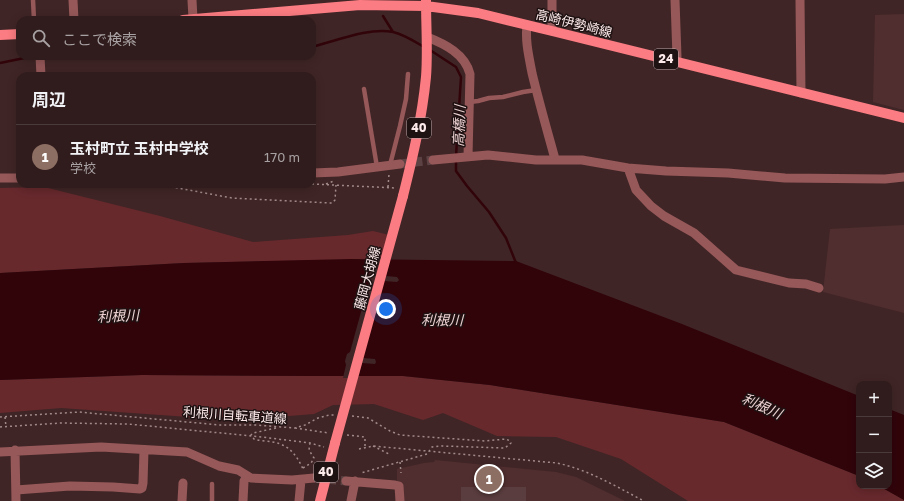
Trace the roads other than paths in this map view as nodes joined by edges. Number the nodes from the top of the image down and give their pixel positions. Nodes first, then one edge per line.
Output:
1 (33, 0) edge
2 (73, 0) edge
3 (192, 0) edge
4 (552, 0) edge
5 (676, 0) edge
6 (800, 0) edge
7 (426, 3) edge
8 (318, 4) edge
9 (34, 16) edge
10 (74, 16) edge
11 (189, 16) edge
12 (220, 16) edge
13 (527, 25) junction
14 (552, 32) junction
15 (16, 34) edge
16 (0, 36) edge
17 (427, 39) junction
18 (40, 60) edge
19 (675, 62) junction
20 (41, 72) edge
21 (408, 74) dead end
22 (364, 89) dead end
23 (536, 90) junction
24 (802, 93) junction
25 (470, 102) junction
26 (904, 118) edge
27 (465, 156) junction
28 (555, 159) junction
29 (433, 160) tunnel mouth
30 (400, 164) tunnel mouth
31 (377, 166) junction
32 (390, 167) junction
33 (628, 168) junction
34 (316, 173) edge
35 (904, 177) edge
36 (0, 178) edge
37 (16, 178) edge
38 (820, 288) dead end
39 (15, 450) junction
40 (144, 450) junction
41 (0, 452) edge
42 (247, 476) junction
43 (303, 476) junction
44 (314, 478) tunnel mouth
45 (183, 483) dead end
46 (212, 484) dead end
47 (16, 490) junction
48 (16, 501) edge
49 (182, 501) edge
50 (212, 501) edge
51 (243, 501) edge
52 (299, 501) edge
53 (320, 501) edge
54 (351, 501) edge
55 (400, 501) edge

1 - 9 lane
2 - 10 street
3 - 11 street
4 - 14 street
5 - 19 street
6 - 24 street
7 - 8 main road, 高崎伊勢崎線 / 24
7 - 13 main road, 高崎伊勢崎線 / 24
7 - 17 main road, 40
8 - 12 main road, 高崎伊勢崎線 / 24
13 - 14 main road, 高崎伊勢崎線 / 24
13 - 23 street
14 - 19 main road, 高崎伊勢崎線 / 24
15 - 16 main road
17 - 25 street
17 - 53 main road, 藤岡大胡線 / 40, bridge
18 - 20 street
19 - 24 main road, 高崎伊勢崎線 / 24
21 - 32 lane
22 - 31 lane
23 - 25 lane
23 - 28 street
24 - 26 main road, 高崎伊勢崎線 / 24
25 - 27 street
27 - 28 street
27 - 29 street
28 - 33 street
30 - 32 street
31 - 32 street
31 - 34 street
33 - 35 street
33 - 38 street
36 - 37 street
39 - 40 street
39 - 41 street
39 - 47 street
40 - 42 street
40 - 47 street
42 - 43 street
42 - 51 street
43 - 44 street
43 - 52 street
45 - 49 street
46 - 50 lane
47 - 48 street
54 - 55 street

